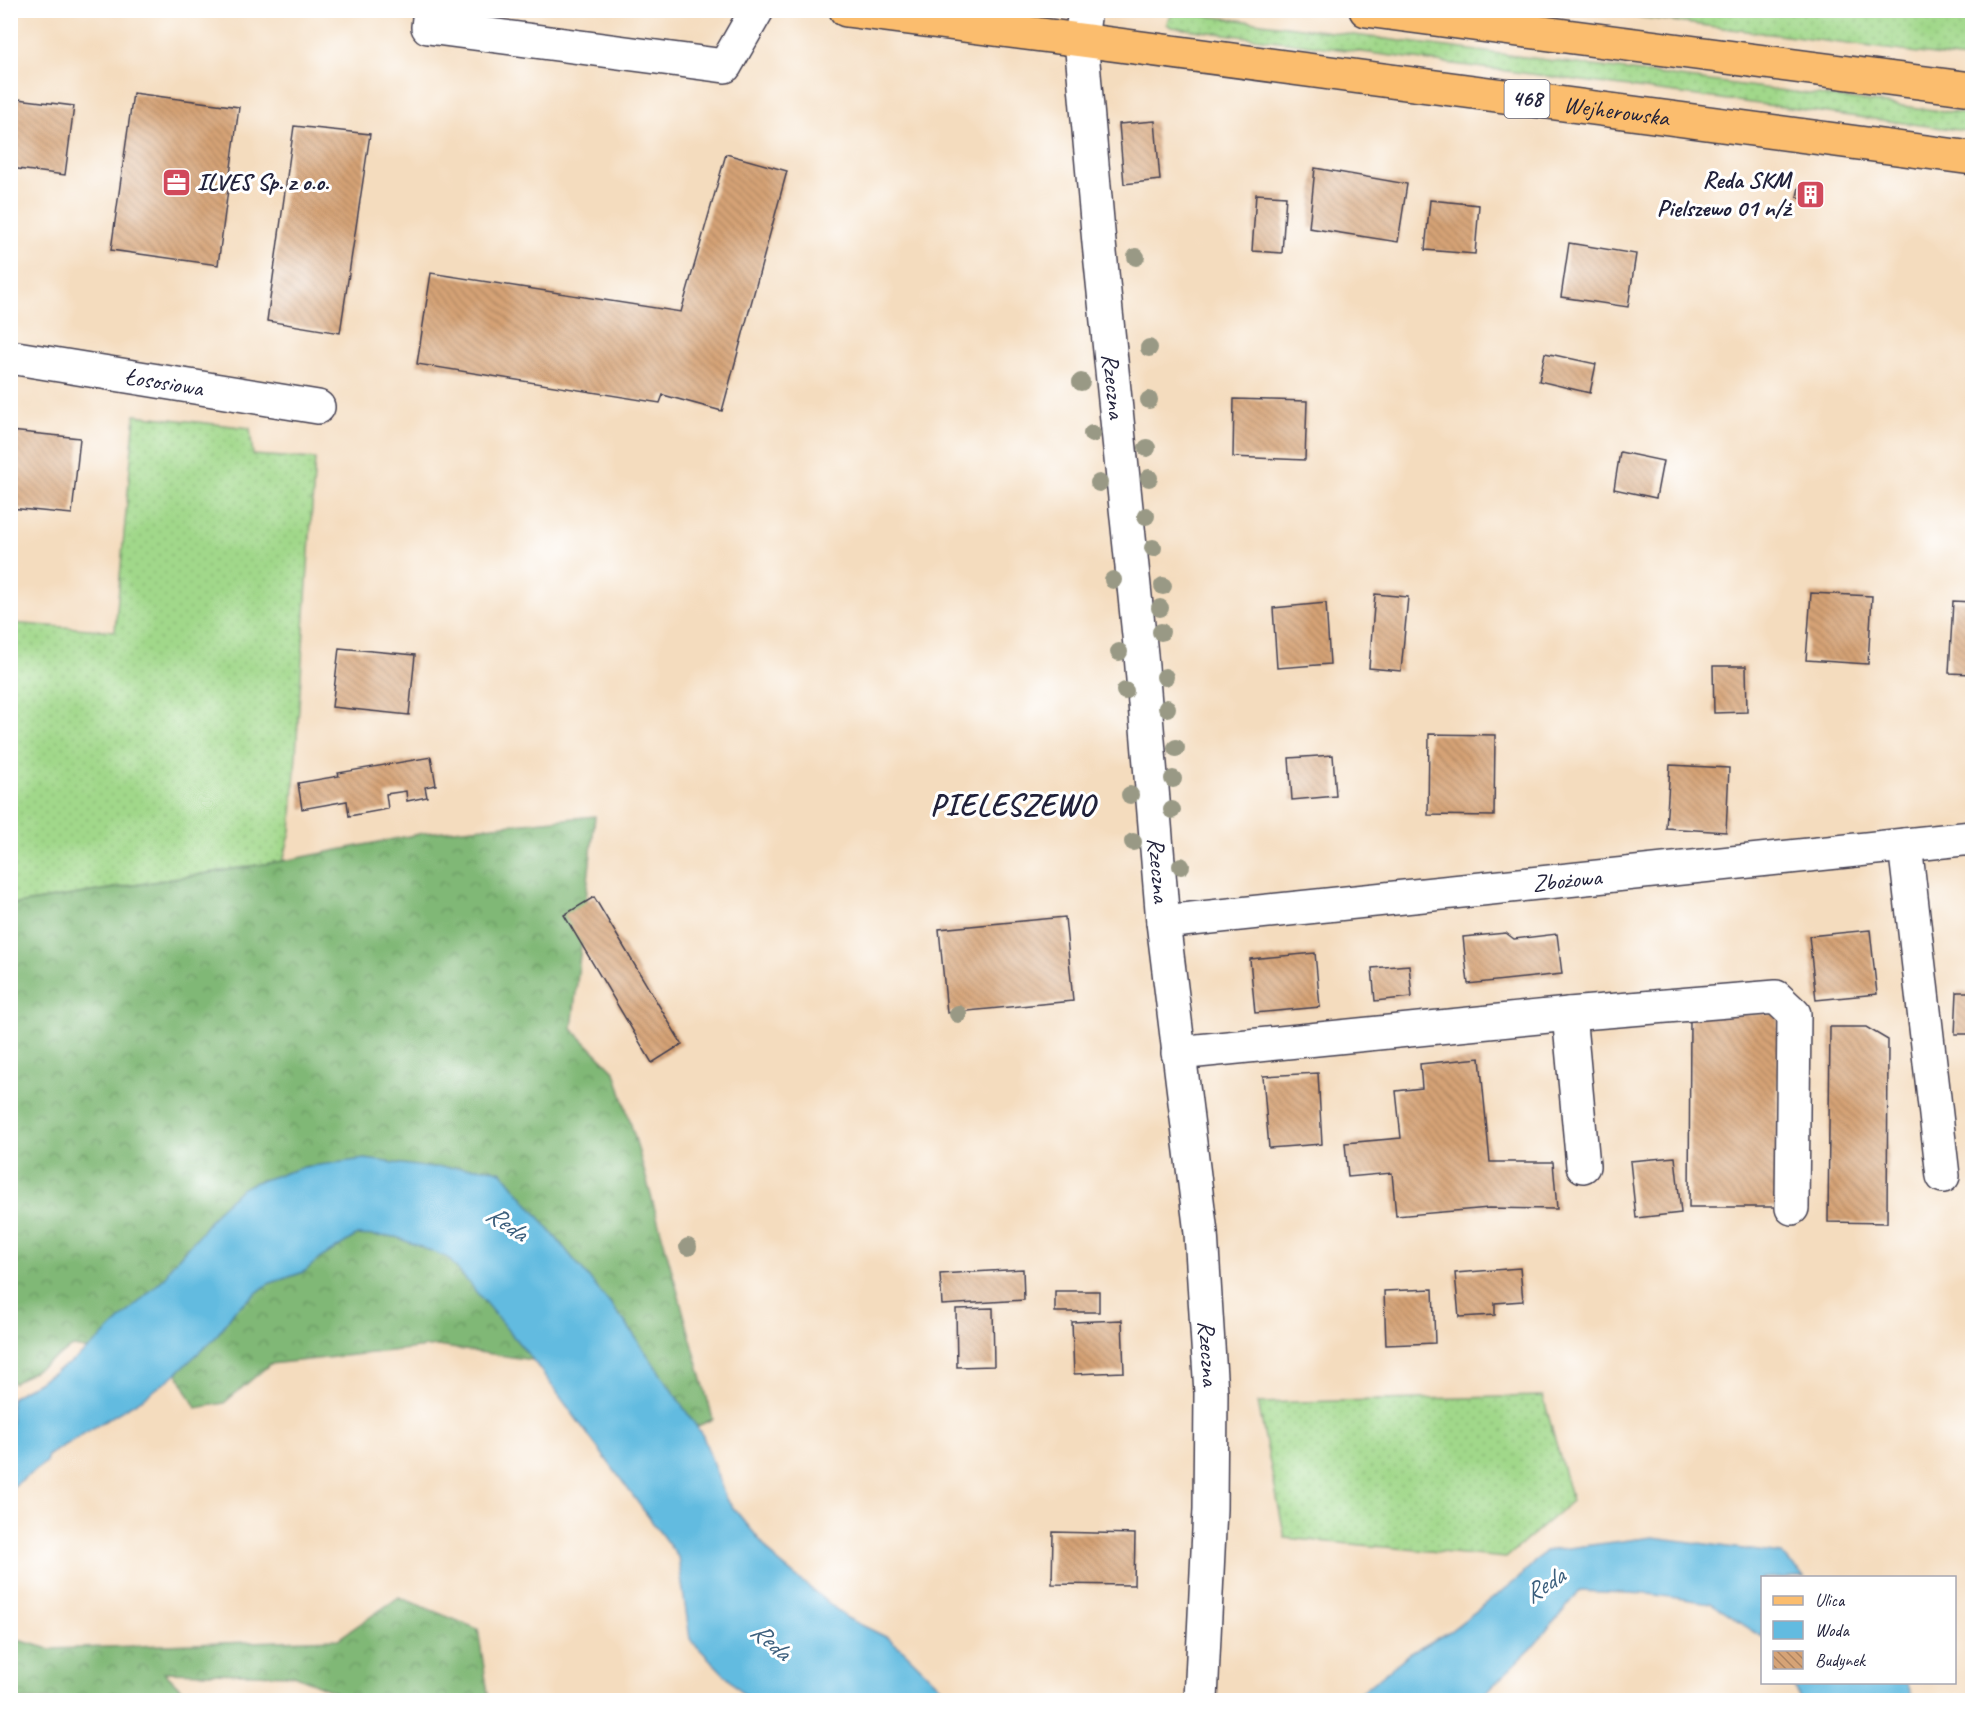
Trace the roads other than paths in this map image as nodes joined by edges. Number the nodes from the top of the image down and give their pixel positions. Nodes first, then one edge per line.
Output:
1 (430, 10) edge
2 (758, 10) edge
3 (846, 10) edge
4 (1366, 10) edge
5 (1083, 25) edge
6 (1972, 89) edge
7 (1972, 158) edge
8 (10, 357) edge
9 (318, 407) dead end
10 (1972, 838) edge
11 (1905, 846) junction
12 (1163, 922) junction
13 (1569, 1014) junction
14 (1178, 1053) junction
15 (1583, 1166) dead end
16 (1943, 1176) dead end
17 (1792, 1208) dead end
18 (1201, 1701) edge

1 - 2 street
3 - 5 main road, Wejherowska / 468
4 - 6 main road
5 - 7 main road, Wejherowska / 468
5 - 12 street, Rzeczna
8 - 9 street, Łososiowa
10 - 11 street, Zbożowa
11 - 12 street, Zbożowa
11 - 16 street
12 - 14 street, Rzeczna
13 - 14 street
13 - 15 street
13 - 17 street
14 - 18 street, Rzeczna

